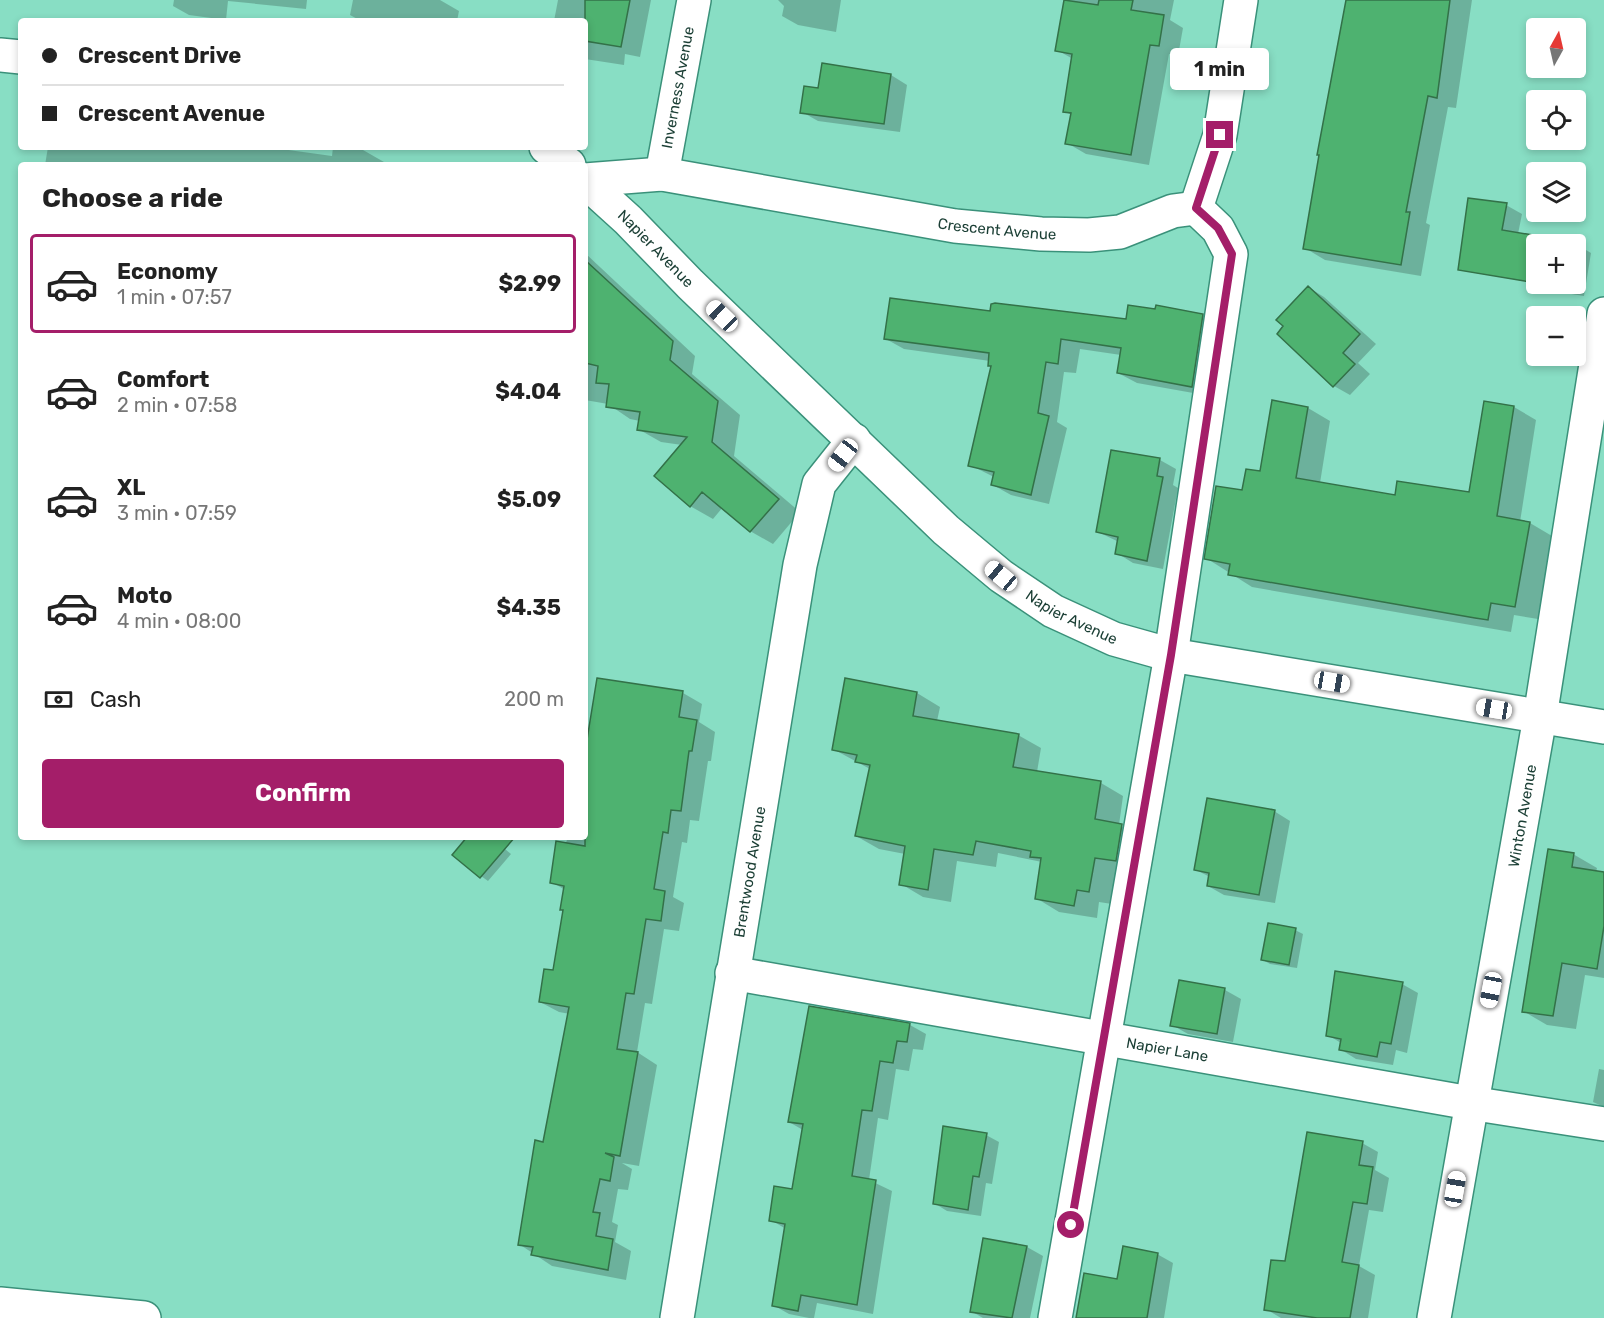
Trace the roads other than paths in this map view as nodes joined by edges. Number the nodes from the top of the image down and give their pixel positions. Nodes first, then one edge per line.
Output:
1 (694, 0) edge
2 (1241, 0) edge
3 (0, 55) edge
4 (18, 57) edge
5 (550, 150) edge
6 (564, 162) edge
7 (662, 174) junction
8 (588, 180) edge
9 (588, 183) edge
10 (1196, 208) junction
11 (1604, 314) edge
12 (854, 440) junction
13 (1171, 655) junction
14 (1540, 717) junction
15 (1604, 728) edge
16 (732, 973) junction
17 (1104, 1038) junction
18 (1470, 1103) junction
19 (1604, 1124) edge
20 (0, 1304) edge
21 (144, 1318) edge
22 (677, 1318) edge
23 (1055, 1318) edge
24 (1434, 1318) edge

1 - 7 street, Inverness Avenue
2 - 10 street
3 - 4 street
5 - 6 street
7 - 8 street, Crescent Avenue
7 - 10 street, Crescent Avenue
9 - 12 street, Napier Avenue
10 - 13 street
11 - 14 street, Winton Avenue
12 - 13 street, Napier Avenue
12 - 16 street, Brentwood Avenue
13 - 14 street, Napier Avenue
13 - 17 street
14 - 15 street, Napier Avenue
14 - 18 street, Winton Avenue
16 - 17 street, Napier Lane
16 - 22 street, Brentwood Avenue
17 - 18 street, Napier Lane
17 - 23 street
18 - 19 street, Napier Lane
18 - 24 street, Winton Avenue
20 - 21 street

